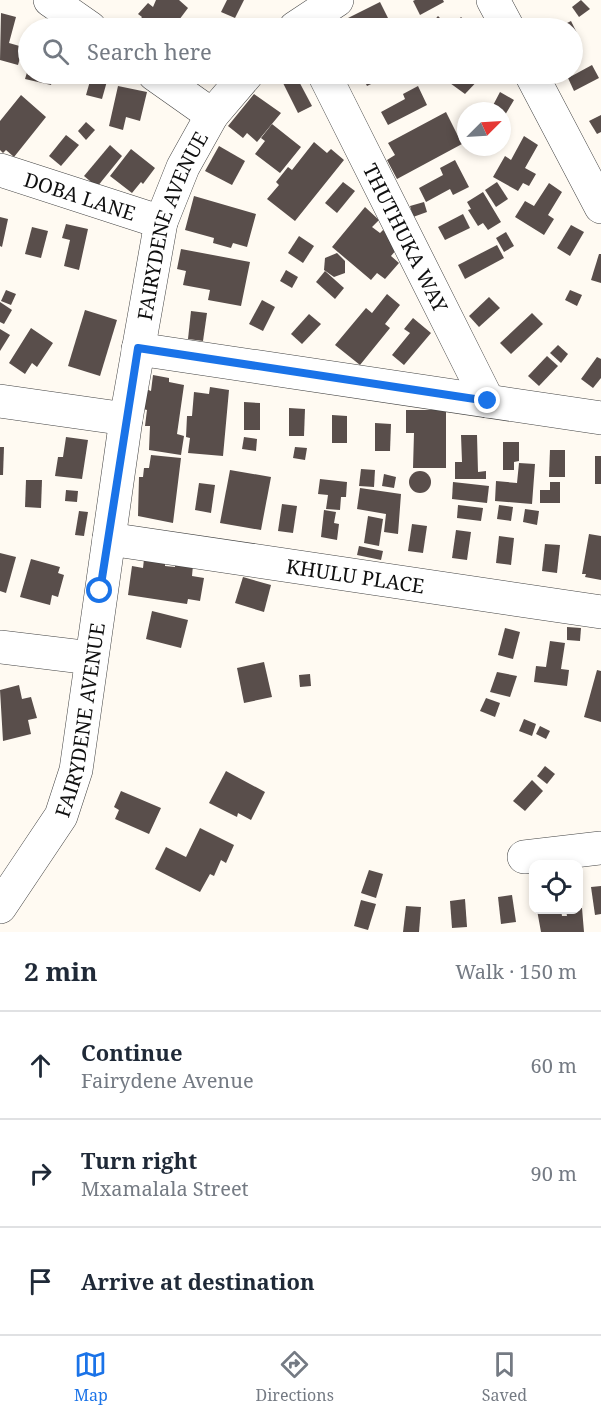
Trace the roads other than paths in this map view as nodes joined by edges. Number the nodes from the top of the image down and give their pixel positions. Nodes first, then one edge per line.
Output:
1 (50, 0) edge
2 (337, 0) edge
3 (493, 0) edge
4 (76, 18) edge
5 (300, 18) edge
6 (503, 18) edge
7 (168, 84) edge
8 (238, 84) edge
9 (329, 84) edge
10 (536, 84) edge
11 (212, 115) junction
12 (0, 171) edge
13 (601, 207) edge
14 (161, 222) junction
15 (138, 348) junction
16 (0, 401) edge
17 (488, 401) junction
18 (601, 418) edge
19 (126, 419) junction
20 (109, 539) junction
21 (601, 612) edge
22 (0, 647) edge
23 (91, 658) junction
24 (601, 849) edge
25 (524, 857) dead end
26 (0, 907) edge

1 - 4 street
2 - 5 street
3 - 6 street
7 - 11 street
8 - 11 street, FAIRYDENE AVENUE
9 - 17 street, THUTHUKA WAY
10 - 13 street
11 - 14 street, FAIRYDENE AVENUE
12 - 14 street, DOBA LANE
14 - 15 street, FAIRYDENE AVENUE
15 - 17 street
15 - 19 street, FAIRYDENE AVENUE
16 - 19 street
17 - 18 street
19 - 20 street, FAIRYDENE AVENUE
20 - 21 street, KHULU PLACE
20 - 23 street, FAIRYDENE AVENUE
22 - 23 street
23 - 26 street, FAIRYDENE AVENUE
24 - 25 street

